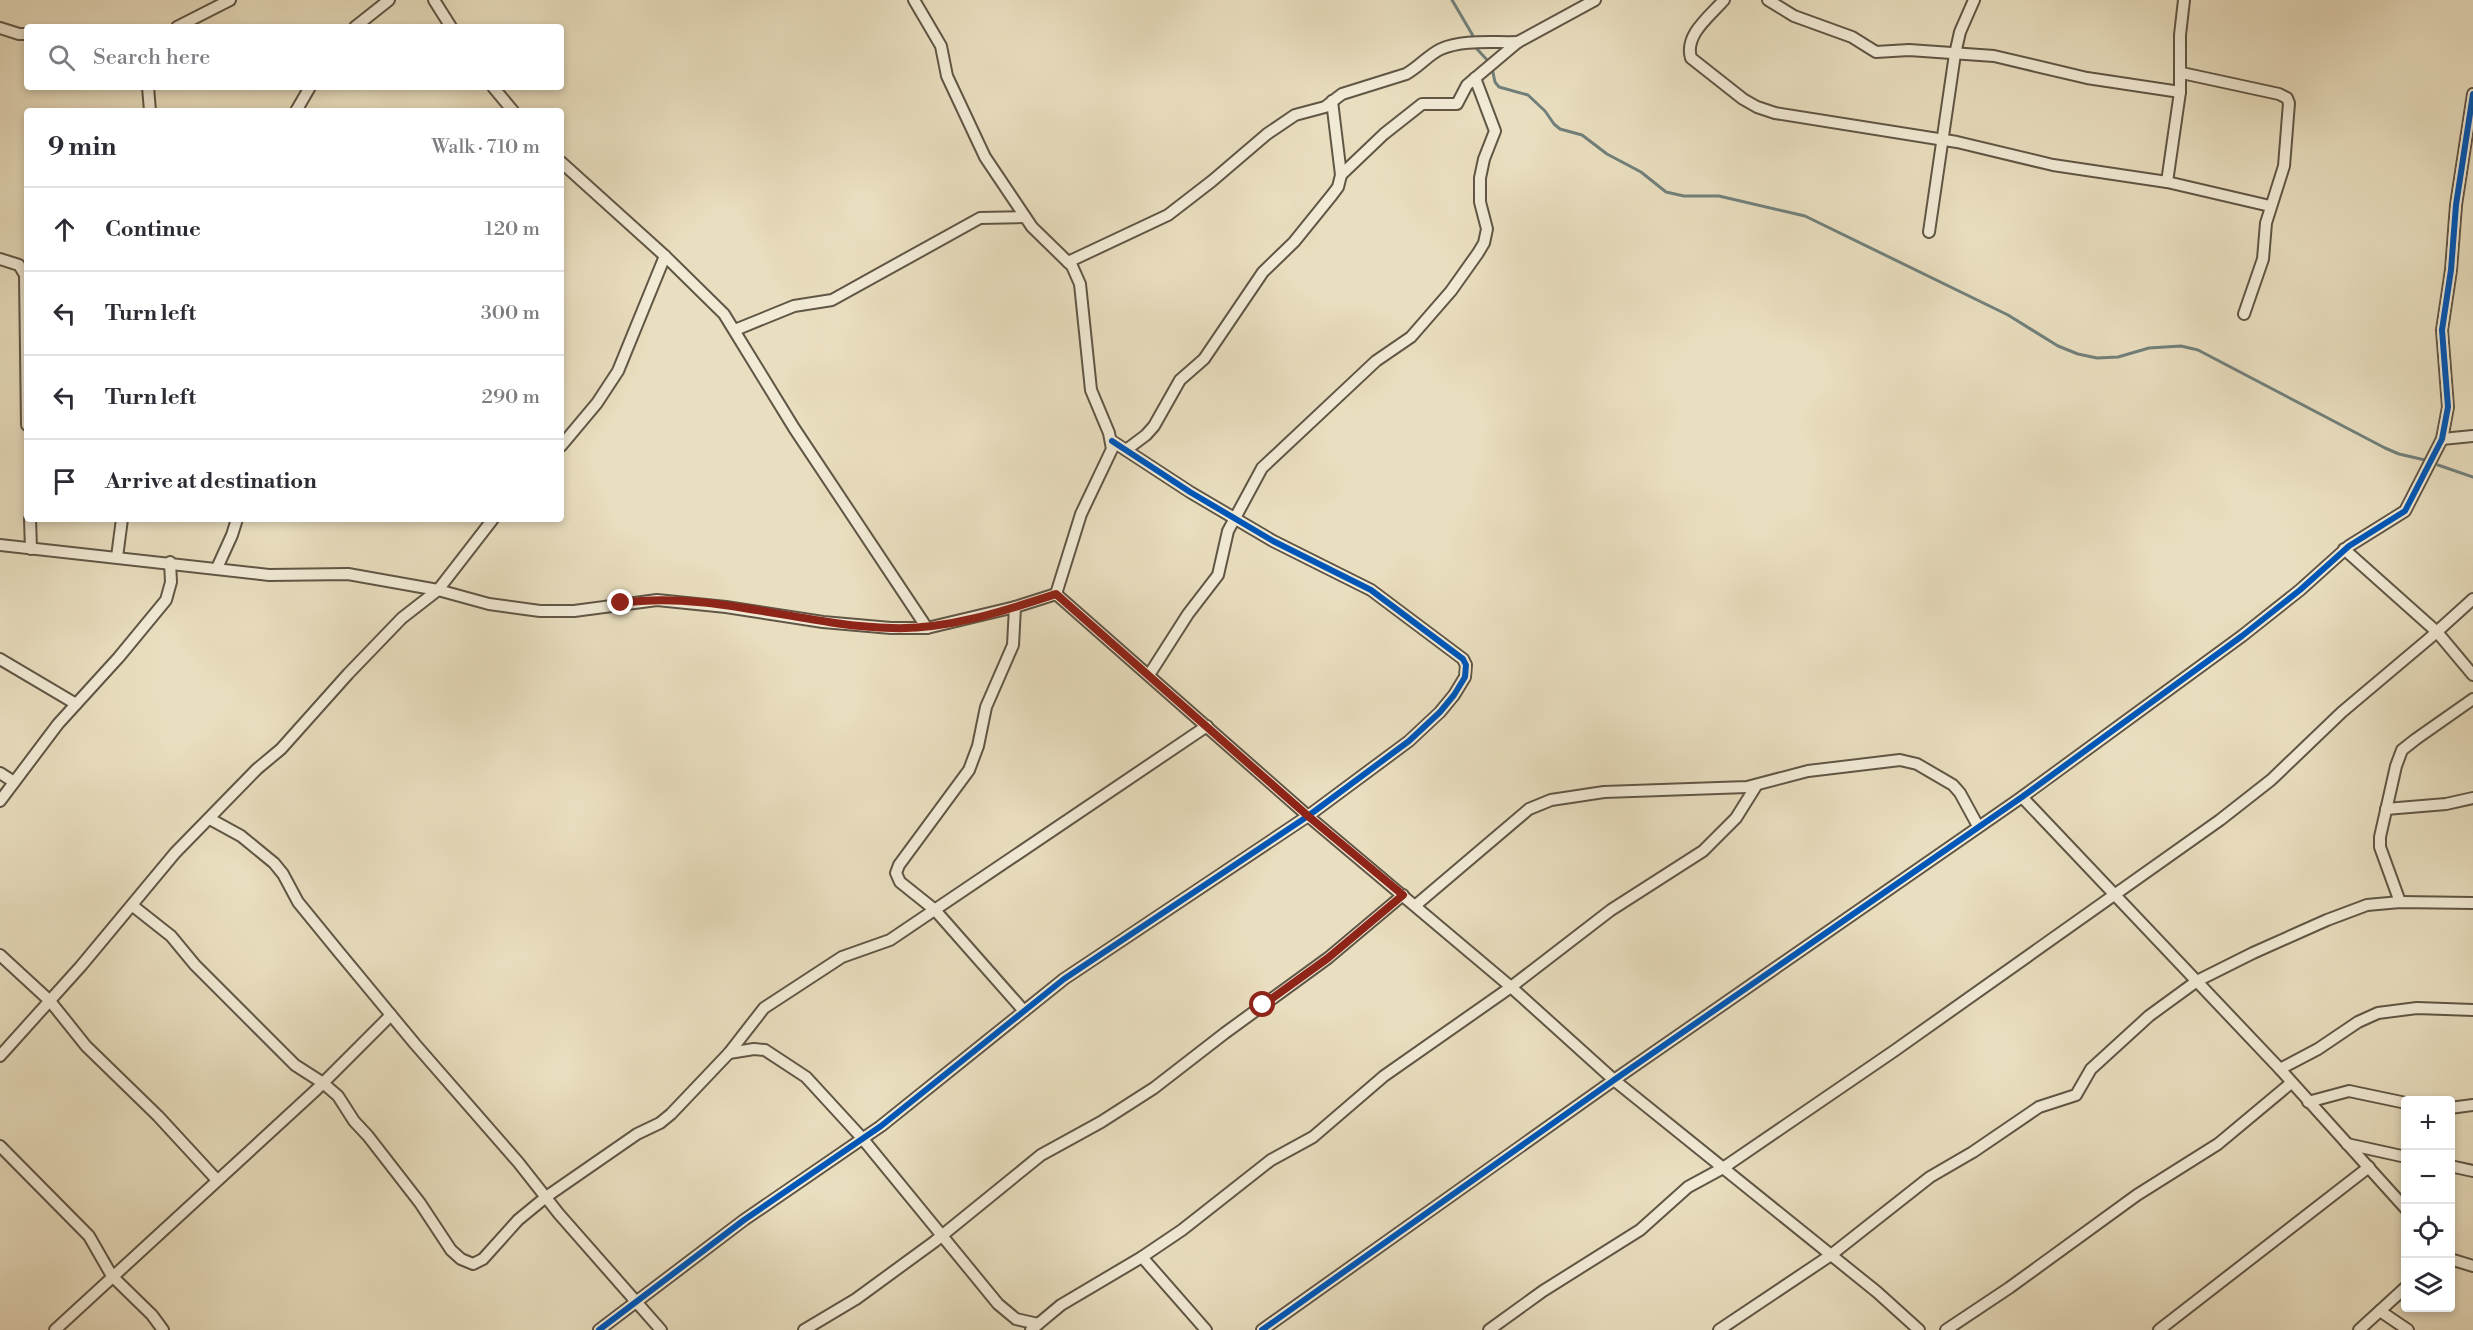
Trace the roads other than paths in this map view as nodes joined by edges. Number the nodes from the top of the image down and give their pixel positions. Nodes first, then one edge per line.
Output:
1 (230, 0) edge
2 (389, 0) edge
3 (434, 0) edge
4 (914, 0) edge
5 (1595, 0) edge
6 (1724, 0) edge
7 (1768, 0) edge
8 (1974, 0) edge
9 (2184, 0) edge
10 (183, 24) edge
11 (359, 24) edge
12 (449, 24) edge
13 (0, 28) edge
14 (24, 33) edge
15 (1518, 42) junction
16 (1955, 54) junction
17 (2182, 73) junction
18 (1475, 78) junction
19 (148, 90) edge
20 (308, 90) edge
21 (496, 90) edge
22 (2180, 92) junction
23 (2473, 94) edge
24 (1332, 102) junction
25 (150, 108) edge
26 (298, 108) edge
27 (510, 108) edge
28 (1943, 140) junction
29 (564, 165) edge
30 (1341, 175) junction
31 (2167, 182) junction
32 (2270, 206) junction
33 (1025, 217) junction
34 (1929, 232) dead end
35 (665, 256) junction
36 (0, 259) edge
37 (1068, 262) junction
38 (24, 273) edge
39 (2244, 314) dead end
40 (735, 330) junction
41 (2473, 436) edge
42 (2442, 439) junction
43 (1112, 441) junction
44 (564, 442) edge
45 (1126, 450) junction
46 (1234, 518) junction
47 (30, 522) edge
48 (122, 522) edge
49 (236, 522) edge
50 (491, 522) edge
51 (0, 545) edge
52 (31, 549) junction
53 (2344, 549) junction
54 (117, 557) junction
55 (170, 562) junction
56 (217, 568) junction
57 (438, 590) junction
58 (1056, 594) junction
59 (2473, 599) edge
60 (1015, 607) junction
61 (927, 628) junction
62 (2437, 632) junction
63 (0, 659) edge
64 (1149, 675) junction
65 (2473, 675) edge
66 (2473, 699) edge
67 (76, 704) junction
68 (1207, 726) junction
69 (0, 773) edge
70 (14, 782) junction
71 (1756, 786) junction
72 (2022, 797) junction
73 (2473, 798) edge
74 (0, 801) edge
75 (2386, 809) junction
76 (1308, 816) junction
77 (210, 819) junction
78 (1978, 826) junction
79 (1403, 895) junction
80 (2114, 895) junction
81 (2400, 902) junction
82 (2473, 903) edge
83 (1416, 905) junction
84 (133, 906) junction
85 (935, 910) junction
86 (0, 955) edge
87 (2197, 981) junction
88 (1511, 987) junction
89 (50, 1001) junction
90 (2473, 1010) edge
91 (1024, 1011) junction
92 (391, 1015) junction
93 (729, 1053) junction
94 (0, 1056) edge
95 (2280, 1069) junction
96 (1614, 1080) junction
97 (323, 1083) junction
98 (2291, 1083) junction
99 (2308, 1102) junction
100 (2401, 1102) edge
101 (2473, 1105) edge
102 (2455, 1107) edge
103 (862, 1138) junction
104 (2346, 1144) junction
105 (0, 1146) edge
106 (2401, 1155) edge
107 (2368, 1167) junction
108 (2455, 1167) edge
109 (1723, 1168) junction
110 (2473, 1171) edge
111 (217, 1180) junction
112 (546, 1197) junction
113 (2401, 1204) edge
114 (941, 1236) junction
115 (1830, 1255) junction
116 (1142, 1257) junction
117 (2455, 1260) edge
118 (2473, 1266) edge
119 (112, 1276) junction
120 (2401, 1292) edge
121 (637, 1302) junction
122 (2380, 1311) junction
123 (1034, 1327) edge
124 (55, 1330) edge
125 (163, 1330) edge
126 (599, 1330) edge
127 (661, 1330) edge
128 (804, 1330) edge
129 (1206, 1330) edge
130 (1263, 1330) edge
131 (1489, 1330) edge
132 (1719, 1330) edge
133 (1919, 1330) edge
134 (1946, 1330) edge
135 (2159, 1330) edge
136 (2359, 1330) edge
137 (2408, 1330) edge

1 - 10 street
2 - 11 street
3 - 12 street
4 - 33 street
5 - 15 street
6 - 28 street
7 - 16 street
8 - 16 street
9 - 17 street
13 - 14 street
15 - 18 street
15 - 24 street
16 - 22 street
16 - 28 street
17 - 22 street
17 - 32 street
18 - 30 street
18 - 46 street
19 - 25 street
20 - 26 street
21 - 27 street
22 - 31 street
23 - 42 street
24 - 30 street
24 - 37 street
28 - 31 street
28 - 34 street
29 - 35 street
30 - 45 street
31 - 32 street
32 - 39 street
33 - 37 street
33 - 40 street
35 - 40 street
35 - 44 street
36 - 38 street
37 - 43 street
40 - 61 street
41 - 42 street
42 - 53 street
43 - 45 street
43 - 58 street
45 - 46 street
46 - 64 street
46 - 76 street
47 - 52 street
48 - 54 street
49 - 56 street
50 - 57 street
51 - 52 street
52 - 54 street
53 - 62 street
53 - 72 street
54 - 55 street
55 - 56 street
55 - 67 street
56 - 57 street
57 - 61 street
57 - 77 street
58 - 60 street
58 - 64 street
59 - 62 street
60 - 61 street
60 - 85 street
62 - 65 street
62 - 80 street
63 - 67 street
64 - 68 street
66 - 75 street
67 - 70 street
68 - 76 street
68 - 85 street
69 - 70 street
70 - 74 street
71 - 78 street
71 - 83 street
71 - 88 street
72 - 78 street
72 - 80 street
73 - 75 street
75 - 81 street
76 - 79 street
76 - 91 street
77 - 84 street
77 - 92 street
78 - 96 street
79 - 83 street
79 - 114 street
80 - 87 street
80 - 109 street
81 - 82 street
81 - 87 street
83 - 88 street
84 - 89 street
84 - 97 street
85 - 91 street
85 - 93 street
86 - 89 street
87 - 95 street
87 - 115 street
88 - 96 street
88 - 116 street
89 - 94 street
89 - 111 street
90 - 95 street
91 - 103 street
92 - 97 street
92 - 112 street
93 - 103 street
93 - 112 street
95 - 98 street
96 - 109 street
96 - 130 street
97 - 111 street
97 - 112 street
98 - 99 street
98 - 134 street
99 - 100 street
99 - 104 street
101 - 102 street
103 - 114 street
103 - 121 street
104 - 106 street
104 - 107 street
105 - 119 street
107 - 113 street
107 - 135 street
108 - 110 street
109 - 115 street
109 - 131 street
111 - 119 street
112 - 121 street
114 - 123 street
114 - 128 street
115 - 132 street
115 - 133 street
116 - 123 street
116 - 129 street
117 - 118 street
119 - 124 street
119 - 125 street
120 - 122 street
121 - 126 street
121 - 127 street
122 - 136 street
122 - 137 street

